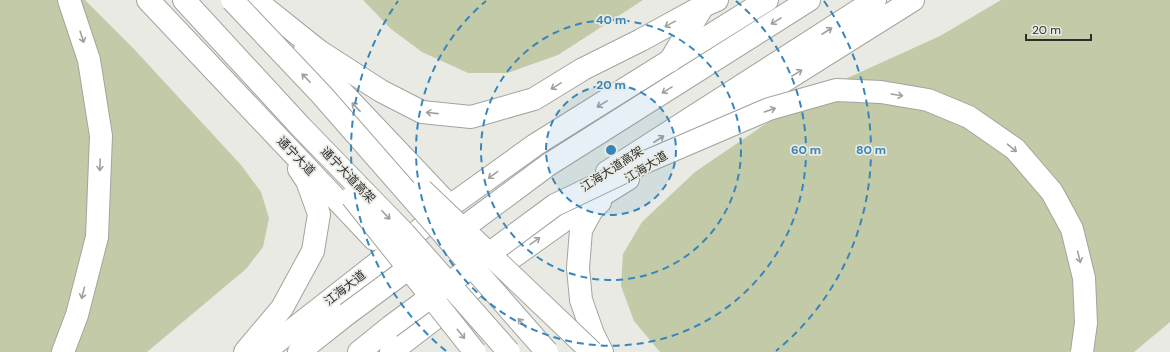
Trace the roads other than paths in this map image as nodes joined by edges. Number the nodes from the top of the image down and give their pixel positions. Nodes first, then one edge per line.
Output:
1 (69, 0) edge
2 (148, 0) edge
3 (184, 0) edge
4 (232, 0) edge
5 (255, 0) edge
6 (767, 0) edge
7 (810, 0) edge
8 (875, 0) edge
9 (913, 0) edge
10 (710, 2) edge
11 (670, 60) junction
12 (321, 94) junction
13 (300, 126) junction
14 (270, 129) junction
15 (610, 190) junction
16 (450, 206) junction
17 (555, 206) junction
18 (387, 254) junction
19 (503, 264) junction
20 (442, 313) junction
21 (390, 327) junction
22 (63, 352) edge
23 (245, 352) edge
24 (264, 352) edge
25 (300, 352) edge
26 (359, 352) edge
27 (369, 352) edge
28 (390, 352) edge
29 (475, 352) edge
30 (509, 352) edge
31 (547, 352) edge
32 (592, 352) edge
33 (602, 352) edge
34 (1082, 352) edge

1 -> 22 main road
2 - 14 main road, 通宁大道
3 - 13 main road, 通宁大道高架
12 -> 4 main road, bridge
10 -> 5 main road
16 -> 5 main road
6 - 11 main road, 江海大道
7 -> 25 main road, bridge
17 -> 8 main road, 江海大道高架, bridge
15 -> 9 main road, 江海大道
10 - 11 main road
11 -> 16 main road, 江海大道
31 -> 12 main road, bridge
12 - 32 main road, bridge
13 -> 29 main road, bridge
13 -> 30 main road, 通宁大道高架, bridge
14 - 18 main road, 通宁大道
14 - 23 main road
19 -> 15 main road, 江海大道
15 - 33 main road
16 - 18 main road, 江海大道
16 - 19 main road
17 - 21 main road, 江海大道高架, bridge
17 -> 34 main road, bridge
18 - 20 main road, 通宁大道
18 - 24 main road, 江海大道
19 - 20 main road, 江海大道
20 - 28 main road, 江海大道
21 - 26 main road, 江海大道高架
21 - 27 main road

